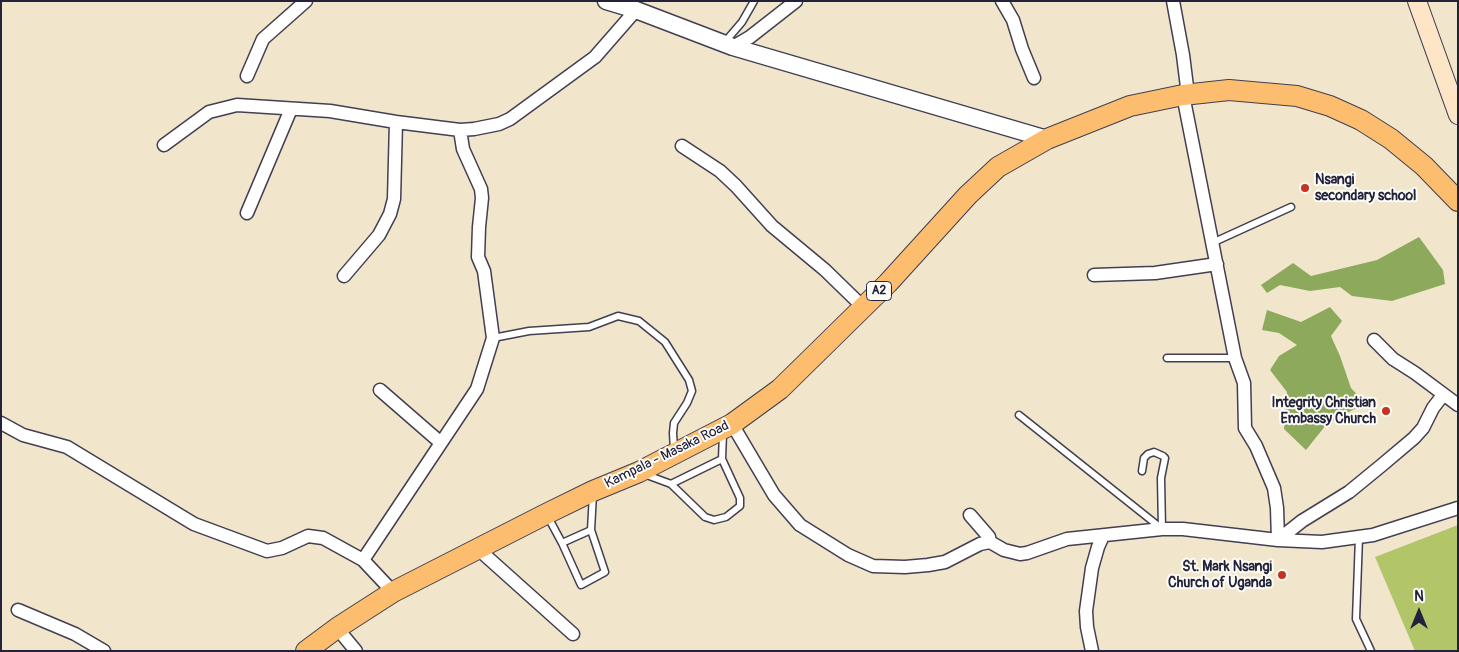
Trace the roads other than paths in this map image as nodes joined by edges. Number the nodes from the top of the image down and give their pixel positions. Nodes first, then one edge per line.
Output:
1 (306, 1) edge
2 (606, 1) edge
3 (754, 1) edge
4 (796, 1) edge
5 (1002, 1) edge
6 (1173, 1) edge
7 (1417, 1) edge
8 (636, 10) junction
9 (728, 45) junction
10 (247, 76) dead end
11 (1034, 78) dead end
12 (1186, 95) junction
13 (291, 109) junction
14 (1458, 114) edge
15 (396, 122) junction
16 (460, 130) junction
17 (1046, 139) junction
18 (164, 145) dead end
19 (682, 146) dead end
20 (1458, 201) edge
21 (1292, 207) dead end
22 (247, 213) dead end
23 (1212, 243) junction
24 (1217, 264) junction
25 (1094, 275) dead end
26 (344, 276) dead end
27 (863, 306) junction
28 (493, 338) junction
29 (1374, 340) dead end
30 (1166, 358) dead end
31 (1235, 358) junction
32 (380, 390) dead end
33 (1443, 395) junction
34 (1458, 405) edge
35 (1019, 415) dead end
36 (1, 423) edge
37 (728, 426) junction
38 (441, 444) junction
39 (674, 454) junction
40 (722, 459) junction
41 (1142, 471) dead end
42 (638, 472) junction
43 (671, 484) junction
44 (593, 491) junction
45 (1458, 508) edge
46 (546, 514) junction
47 (970, 515) dead end
48 (1162, 529) junction
49 (591, 530) junction
50 (1103, 536) junction
51 (1359, 537) junction
52 (1278, 540) junction
53 (990, 542) junction
54 (562, 544) junction
55 (478, 548) junction
56 (364, 560) junction
57 (393, 592) junction
58 (18, 610) dead end
59 (337, 628) junction
60 (573, 634) dead end
61 (104, 651) edge
62 (306, 651) edge
63 (356, 651) edge
64 (1092, 651) edge
65 (1371, 651) edge

1 - 10 street
2 - 8 street
3 - 9 lane
4 - 9 street
5 - 11 street
6 - 12 street
7 - 14 main road
8 - 9 street
8 - 16 street
9 - 17 street
12 - 17 main road, Kampala - Masaka Road / A2
12 - 20 main road, Kampala - Masaka Road / A2
12 - 23 street
13 - 15 street
13 - 18 street
13 - 22 street
15 - 16 street
15 - 26 street
16 - 28 street
17 - 27 main road, Kampala - Masaka Road / A2
19 - 27 street
21 - 23 lane
23 - 24 street
24 - 25 street
24 - 31 street
27 - 37 main road, Kampala - Masaka Road / A2
28 - 38 street
28 - 39 lane
29 - 33 street
30 - 31 lane
31 - 52 street
32 - 38 street
33 - 34 street
33 - 52 street
35 - 48 lane
36 - 56 street
37 - 39 main road, Kampala - Masaka Road / A2
37 - 40 lane
37 - 53 street
38 - 56 street
39 - 42 main road, Kampala - Masaka Road / A2
40 - 43 lane
40 - 43 lane
41 - 48 lane
42 - 43 lane
42 - 44 main road, Kampala - Masaka Road / A2
44 - 46 main road, Kampala - Masaka Road / A2
44 - 49 lane
45 - 51 street
46 - 54 lane
46 - 55 main road, Kampala - Masaka Road / A2
47 - 53 street
48 - 50 street
48 - 52 street
49 - 54 lane
49 - 54 lane
50 - 53 street
50 - 64 street
51 - 52 street
51 - 65 lane
55 - 57 main road, Kampala - Masaka Road / A2
55 - 60 street
56 - 57 street
57 - 59 main road, Kampala - Masaka Road / A2
58 - 61 street
59 - 62 main road, Kampala - Masaka Road / A2
59 - 63 street

